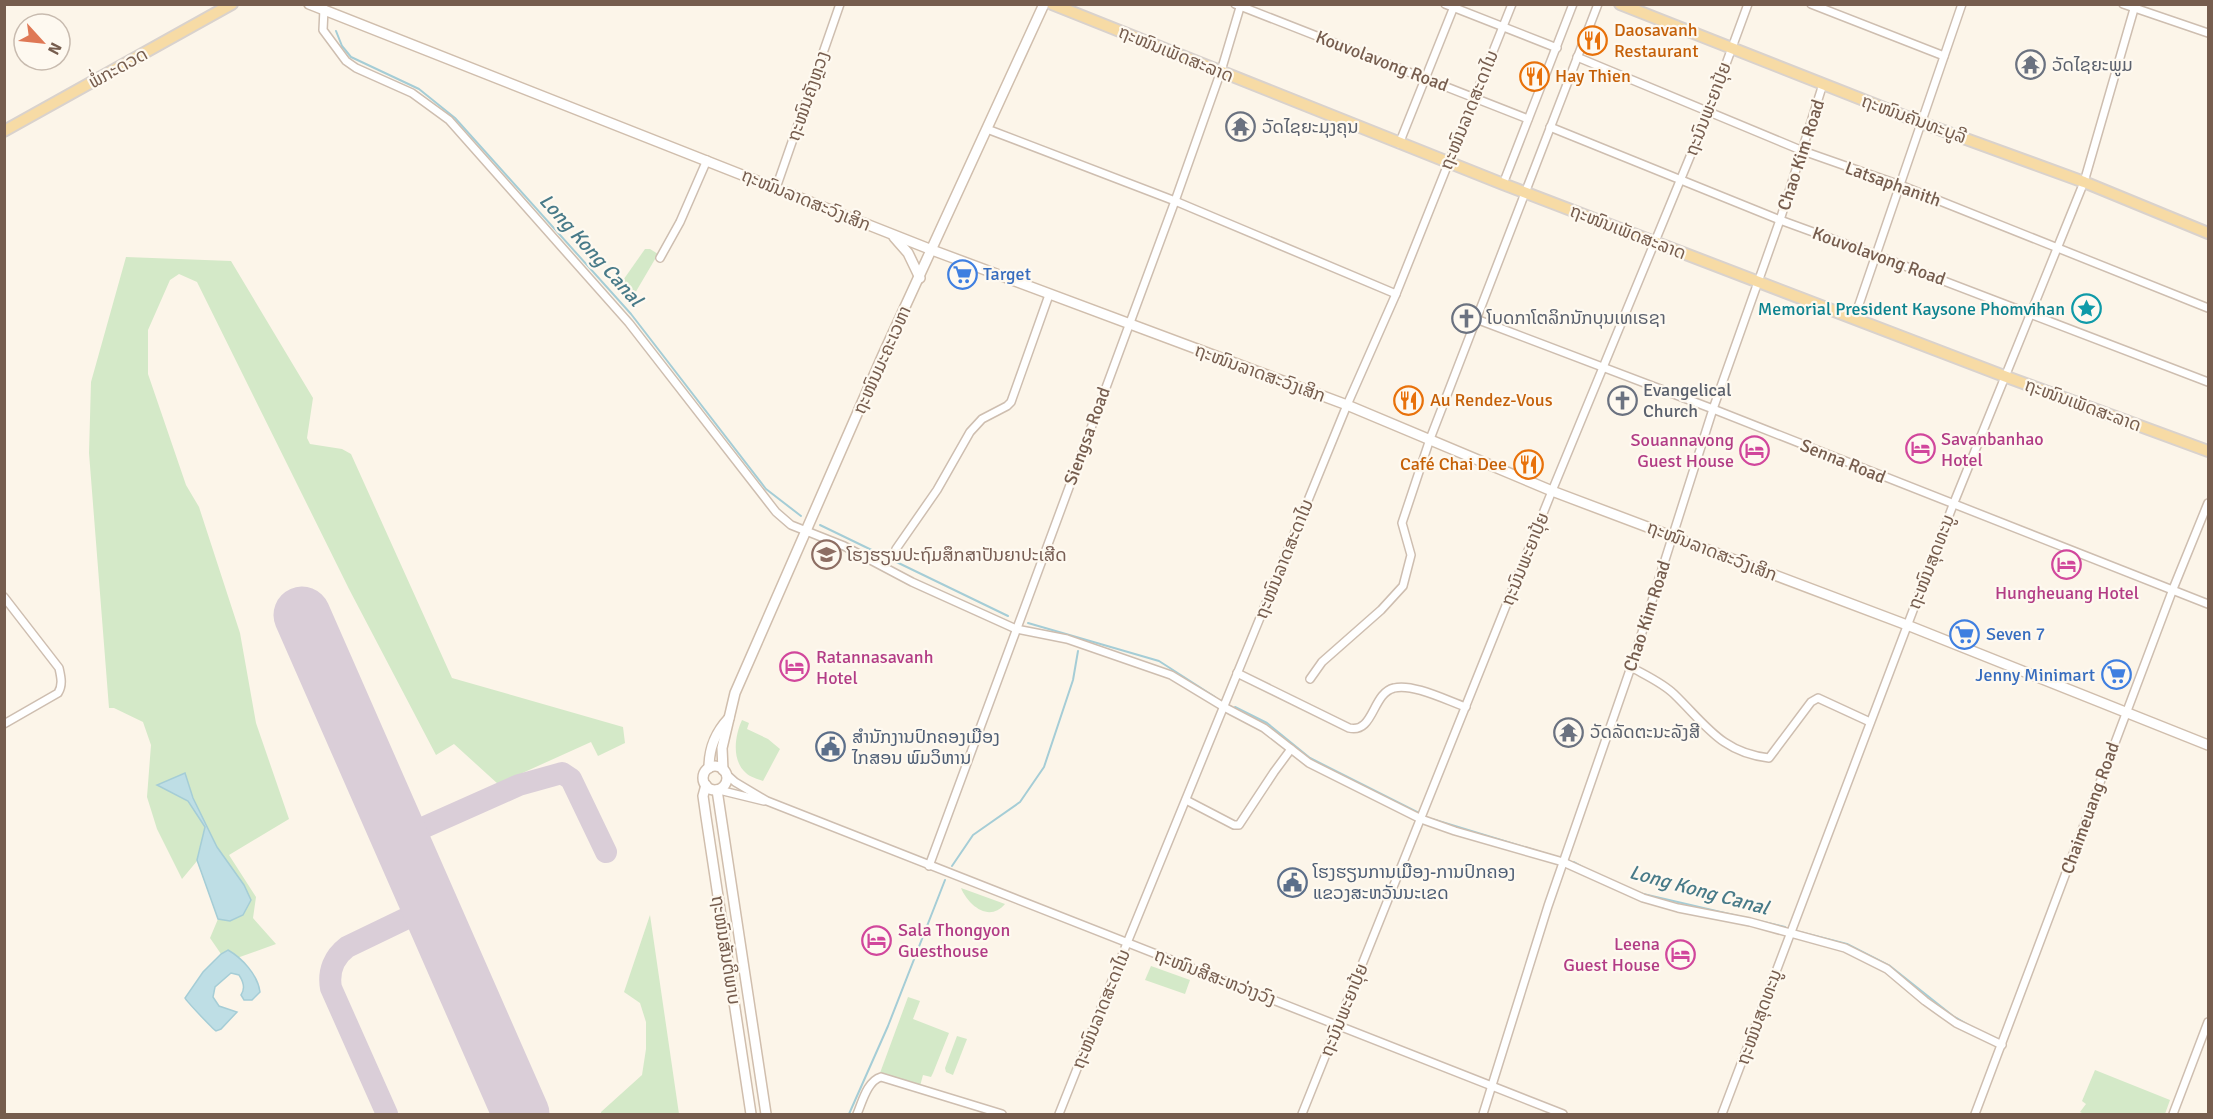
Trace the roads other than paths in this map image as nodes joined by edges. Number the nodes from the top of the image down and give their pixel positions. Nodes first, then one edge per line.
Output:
1 (232, 4) edge
2 (309, 4) edge
3 (840, 4) edge
4 (1044, 4) edge
5 (1052, 4) edge
6 (1445, 4) edge
7 (1512, 4) edge
8 (1573, 4) edge
9 (1598, 4) edge
10 (1620, 4) edge
11 (1748, 4) edge
12 (1811, 4) edge
13 (1962, 4) edge
14 (2123, 4) edge
15 (1239, 5) edge
16 (1455, 6) edge
17 (324, 9) junction
18 (2134, 9) junction
19 (1503, 28) junction
20 (2208, 33) edge
21 (1557, 48) junction
22 (1731, 49) junction
23 (1944, 56) junction
24 (1577, 57) junction
25 (1221, 71) junction
26 (1426, 78) junction
27 (1823, 84) junction
28 (1473, 97) junction
29 (1708, 113) junction
30 (1528, 119) junction
31 (1922, 123) junction
32 (6, 128) edge
33 (1550, 128) junction
34 (987, 129) junction
35 (1399, 144) junction
36 (1803, 151) junction
37 (707, 160) junction
38 (1447, 162) junction
39 (1681, 181) junction
40 (2084, 182) junction
41 (1503, 184) junction
42 (1900, 185) junction
43 (776, 188) junction
44 (1526, 192) junction
45 (1174, 201) junction
46 (1780, 220) junction
47 (887, 232) junction
48 (2208, 232) edge
49 (1654, 242) junction
50 (2056, 247) junction
51 (932, 250) junction
52 (1876, 255) junction
53 (660, 258) dead end
54 (920, 278) junction
55 (1757, 281) junction
56 (1396, 294) junction
57 (1049, 295) junction
58 (2208, 308) edge
59 (2030, 314) junction
60 (1476, 319) junction
61 (1854, 319) junction
62 (1128, 324) junction
63 (1603, 369) junction
64 (2004, 376) junction
65 (2208, 382) edge
66 (1347, 405) junction
67 (1713, 409) junction
68 (1430, 439) junction
69 (2208, 451) edge
70 (1552, 491) junction
71 (2208, 502) edge
72 (1953, 505) junction
73 (806, 530) junction
74 (1674, 536) junction
75 (896, 549) dead end
76 (2173, 589) junction
77 (4, 597) edge
78 (2208, 604) edge
79 (1907, 625) junction
80 (1016, 629) junction
81 (1631, 667) junction
82 (1238, 673) junction
83 (1310, 679) dead end
84 (1224, 707) junction
85 (1466, 707) junction
86 (2126, 713) junction
87 (729, 718) junction
88 (1870, 722) junction
89 (4, 723) edge
90 (2208, 745) edge
91 (1291, 749) junction
92 (709, 768) junction
93 (724, 771) junction
94 (706, 785) junction
95 (718, 790) junction
96 (1186, 800) junction
97 (767, 801) junction
98 (1421, 819) junction
99 (1563, 862) junction
100 (929, 866) junction
101 (1791, 932) junction
102 (1127, 943) junction
103 (2208, 1022) edge
104 (1338, 1025) junction
105 (2002, 1045) junction
106 (1492, 1086) junction
107 (751, 1114) edge
108 (766, 1114) edge
109 (857, 1114) edge
110 (1002, 1114) edge
111 (1059, 1114) edge
112 (1302, 1114) edge
113 (1483, 1114) edge
114 (1563, 1114) edge
115 (1722, 1114) edge
116 (1975, 1114) edge
117 (2173, 1114) edge

1 - 32 main road, ພໍ່ກະດວດ
2 - 17 street, ຖະໜົນລາດສະວົງເສິກ
3 - 43 street, ຖະໜົນຄັງຫຼວງ
4 - 34 street, ຖະໜົນມະຄະເວຫາ
5 - 25 main road, ຖະໜົນເພັດສະລາດ
6 - 16 street
7 - 19 street, ຖະໜົນລາດສະດາໄນ
8 - 21 street
9 - 24 street
10 - 22 main road, ຖະໜົນຄັນທະບູລີ
11 - 22 street, ຖະນົນພະຍາປຸ້ຍ
12 - 23 street
13 - 23 street
14 - 18 street
15 - 25 street, Siengsa Road
15 - 26 street, Kouvolavong Road
16 - 19 street
16 - 26 street
17 - 37 street, ຖະໜົນລາດສະວົງເສິກ
17 - 73 street
18 - 20 street
18 - 40 street, ຖະໜົນສຸດທະນູ
19 - 21 street
19 - 28 street, ຖະໜົນລາດສະດາໄນ
21 - 30 street
22 - 27 main road, ຖະໜົນຄັນທະບູລີ
22 - 29 street, ຖະນົນພະຍາປຸ້ຍ
23 - 31 street
24 - 29 street, Latsaphanith
24 - 33 street
25 - 35 main road, ຖະໜົນເພັດສະລາດ
25 - 45 street, Siengsa Road
26 - 28 street, Kouvolavong Road
26 - 35 street
27 - 31 main road, ຖະໜົນຄັນທະບູລີ
27 - 36 street, Chao Kim Road
28 - 30 street, Kouvolavong Road
28 - 38 street, ຖະໜົນລາດສະດາໄນ
29 - 36 street, Latsaphanith
29 - 39 street, ຖະນົນພະຍາປຸ້ຍ
30 - 41 street
31 - 40 main road, ຖະໜົນຄັນທະບູລີ
31 - 42 street
33 - 39 street, Kouvolavong Road
33 - 44 street
34 - 45 street
34 - 51 street, ຖະໜົນມະຄະເວຫາ
35 - 38 main road, ຖະໜົນເພັດສະລາດ
36 - 42 street, Latsaphanith
36 - 46 street, Chao Kim Road
37 - 43 street, ຖະໜົນລາດສະວົງເສິກ
37 - 53 street
38 - 41 main road, ຖະໜົນເພັດສະລາດ
38 - 56 street, ຖະໜົນລາດສະດາໄນ
39 - 46 street, Kouvolavong Road
39 - 49 street, ຖະນົນພະຍາປຸ້ຍ
40 - 48 main road, ຖະໜົນຄັນທະບູລີ
40 - 50 street, ຖະໜົນສຸດທະນູ
41 - 44 main road, ຖະໜົນເພັດສະລາດ
42 - 50 street, Latsaphanith
42 - 52 street
43 - 47 street, ຖະໜົນລາດສະວົງເສິກ
44 - 49 main road, ຖະໜົນເພັດສະລາດ
44 - 60 street
45 - 56 street
45 - 62 street, Siengsa Road
46 - 52 street, Kouvolavong Road
46 - 55 street, Chao Kim Road
47 - 51 street, ຖະໜົນລາດສະວົງເສິກ
47 - 54 street
49 - 55 main road, ຖະໜົນເພັດສະລາດ
49 - 63 street, ຖະນົນພະຍາປຸ້ຍ
50 - 58 street, Latsaphanith
50 - 59 street, ຖະໜົນສຸດທະນູ
51 - 54 street, ຖະໜົນມະຄະເວຫາ
51 - 57 street, ຖະໜົນລາດສະວົງເສິກ
52 - 59 street, Kouvolavong Road
52 - 61 street
54 - 73 street, ຖະໜົນມະຄະເວຫາ
55 - 61 main road, ຖະໜົນເພັດສະລາດ
55 - 67 street, Chao Kim Road
56 - 66 street, ຖະໜົນລາດສະດາໄນ
57 - 62 street, ຖະໜົນລາດສະວົງເສິກ
57 - 75 street
59 - 64 street, ຖະໜົນສຸດທະນູ
59 - 65 street, Kouvolavong Road
60 - 63 street, Senna Road
60 - 68 street
61 - 64 main road, ຖະໜົນເພັດສະລາດ
62 - 66 street, ຖະໜົນລາດສະວົງເສິກ
62 - 80 street, Siengsa Road
63 - 67 street, Senna Road
63 - 70 street, ຖະນົນພະຍາປຸ້ຍ
64 - 69 main road, ຖະໜົນເພັດສະລາດ
64 - 72 street, ຖະໜົນສຸດທະນູ
66 - 68 street, ຖະໜົນລາດສະວົງເສິກ
66 - 82 street, ຖະໜົນລາດສະດາໄນ
67 - 72 street, Senna Road
67 - 74 street, Chao Kim Road
68 - 70 street, ຖະໜົນລາດສະວົງເສິກ
68 - 83 street
70 - 74 street, ຖະໜົນລາດສະວົງເສິກ
70 - 85 street, ຖະນົນພະຍາປຸ້ຍ
71 - 76 street, Chaimeuang Road
72 - 76 street, Senna Road
72 - 79 street, ຖະໜົນສຸດທະນູ
73 - 80 street
73 - 87 street, ຖະໜົນມະຄະເວຫາ
74 - 79 street, ຖະໜົນລາດສະວົງເສິກ
74 - 81 street, Chao Kim Road
76 - 78 street, Senna Road
76 - 86 street, Chaimeuang Road
77 - 89 street
79 - 86 street, ຖະໜົນລາດສະວົງເສິກ
79 - 88 street, ຖະໜົນສຸດທະນູ
80 - 84 street
80 - 100 street, Siengsa Road
81 - 88 street
81 - 99 street, Chao Kim Road
82 - 84 street, ຖະໜົນລາດສະດາໄນ
82 - 85 street
84 - 91 street
84 - 96 street, ຖະໜົນລາດສະດາໄນ
85 - 98 street, ຖະນົນພະຍາປຸ້ຍ
86 - 90 street, ຖະໜົນລາດສະວົງເສິກ
86 - 105 street, Chaimeuang Road
87 - 92 street
87 - 93 street
88 - 101 street, ຖະໜົນສຸດທະນູ
91 - 96 street
91 - 98 street
92 - 93 street
92 - 94 street
93 - 95 street
93 - 97 street
94 - 95 street
94 - 107 street, ຖະໜົນສັນຕິພາບ
95 - 97 street
95 - 108 street, ຖະໜົນສັນຕິພາບ
96 - 102 street, ຖະໜົນລາດສະດາໄນ
97 - 100 street, ຖະໜົນສີສະຫວ່າງວົງ
98 - 99 street
98 - 104 street, ຖະນົນພະຍາປຸ້ຍ
99 - 101 street
99 - 106 street, Chao Kim Road
100 - 102 street, ຖະໜົນສີສະຫວ່າງວົງ
101 - 105 street
101 - 115 street, ຖະໜົນສຸດທະນູ
102 - 104 street, ຖະໜົນສີສະຫວ່າງວົງ
102 - 111 street, ຖະໜົນລາດສະດາໄນ
103 - 117 street
104 - 106 street, ຖະໜົນສີສະຫວ່າງວົງ
104 - 112 street, ຖະນົນພະຍາປຸ້ຍ
105 - 116 street, Chaimeuang Road
106 - 113 street, Chao Kim Road
106 - 114 street, ຖະໜົນສີສະຫວ່າງວົງ
109 - 110 street

